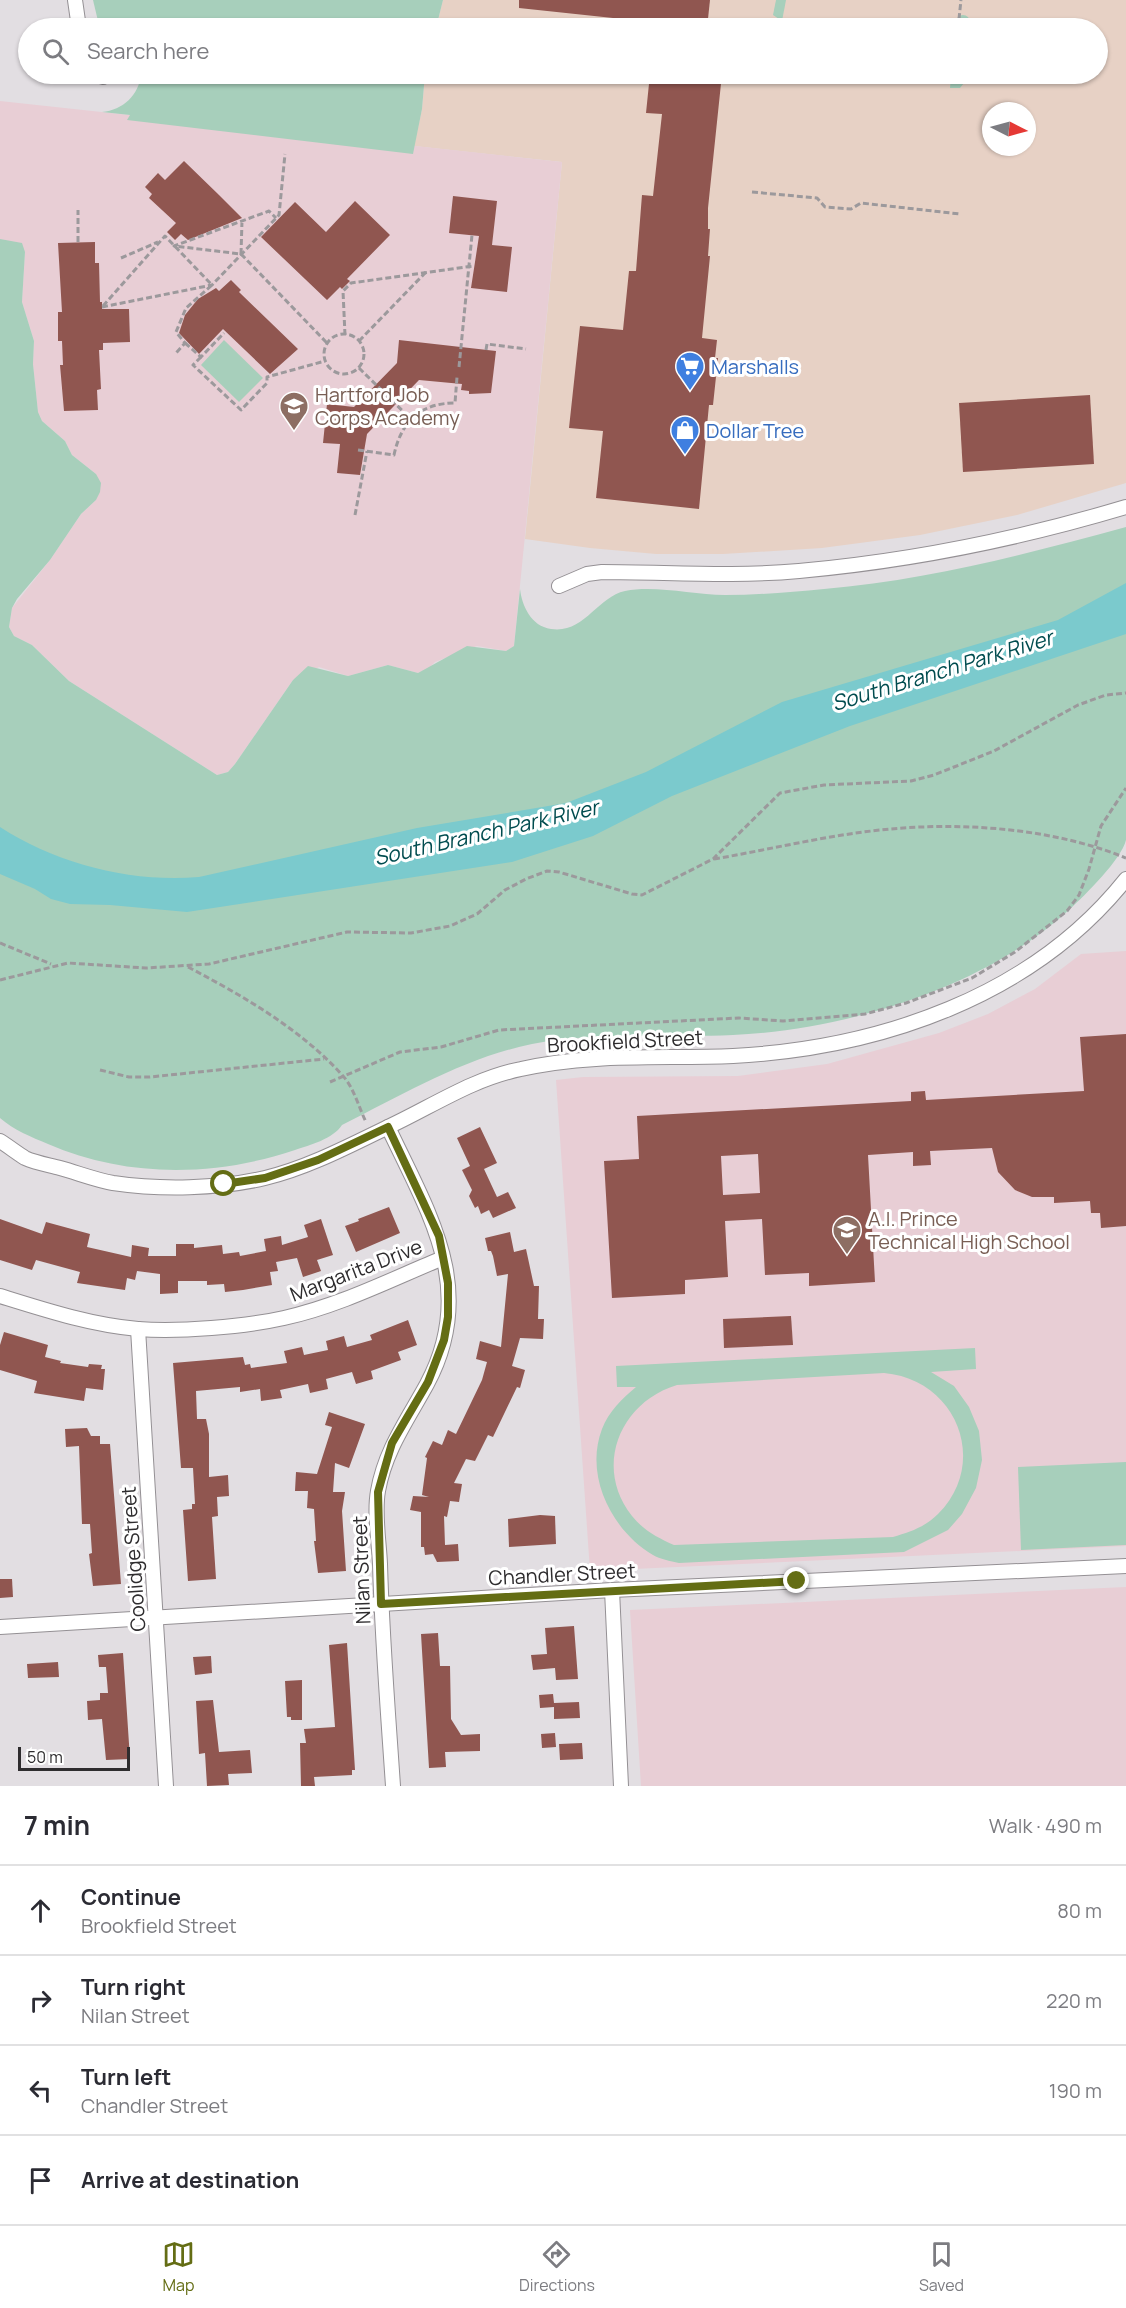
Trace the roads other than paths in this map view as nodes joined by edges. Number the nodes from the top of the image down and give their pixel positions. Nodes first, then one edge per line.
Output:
1 (75, 0) edge
2 (78, 18) edge
3 (1126, 507) edge
4 (559, 586) dead end
5 (1126, 879) edge
6 (388, 1127) junction
7 (0, 1141) edge
8 (443, 1258) junction
9 (0, 1296) edge
10 (138, 1329) junction
11 (1126, 1566) edge
12 (612, 1590) junction
13 (381, 1604) junction
14 (156, 1617) junction
15 (0, 1627) edge
16 (166, 1786) edge
17 (393, 1786) edge
18 (621, 1786) edge

1 - 2 street
3 - 4 street
5 - 6 street, Brookfield Street
6 - 7 street, Brookfield Street
6 - 8 street, Nilan Street
8 - 10 street, Margarita Drive
8 - 13 street, Nilan Street
9 - 10 street, Margarita Drive
10 - 14 street, Coolidge Street
11 - 12 street, Chandler Street
12 - 13 street, Chandler Street
12 - 18 street
13 - 14 street, Chandler Street
13 - 17 street, Nilan Street
14 - 15 street, Chandler Street
14 - 16 street, Coolidge Street

